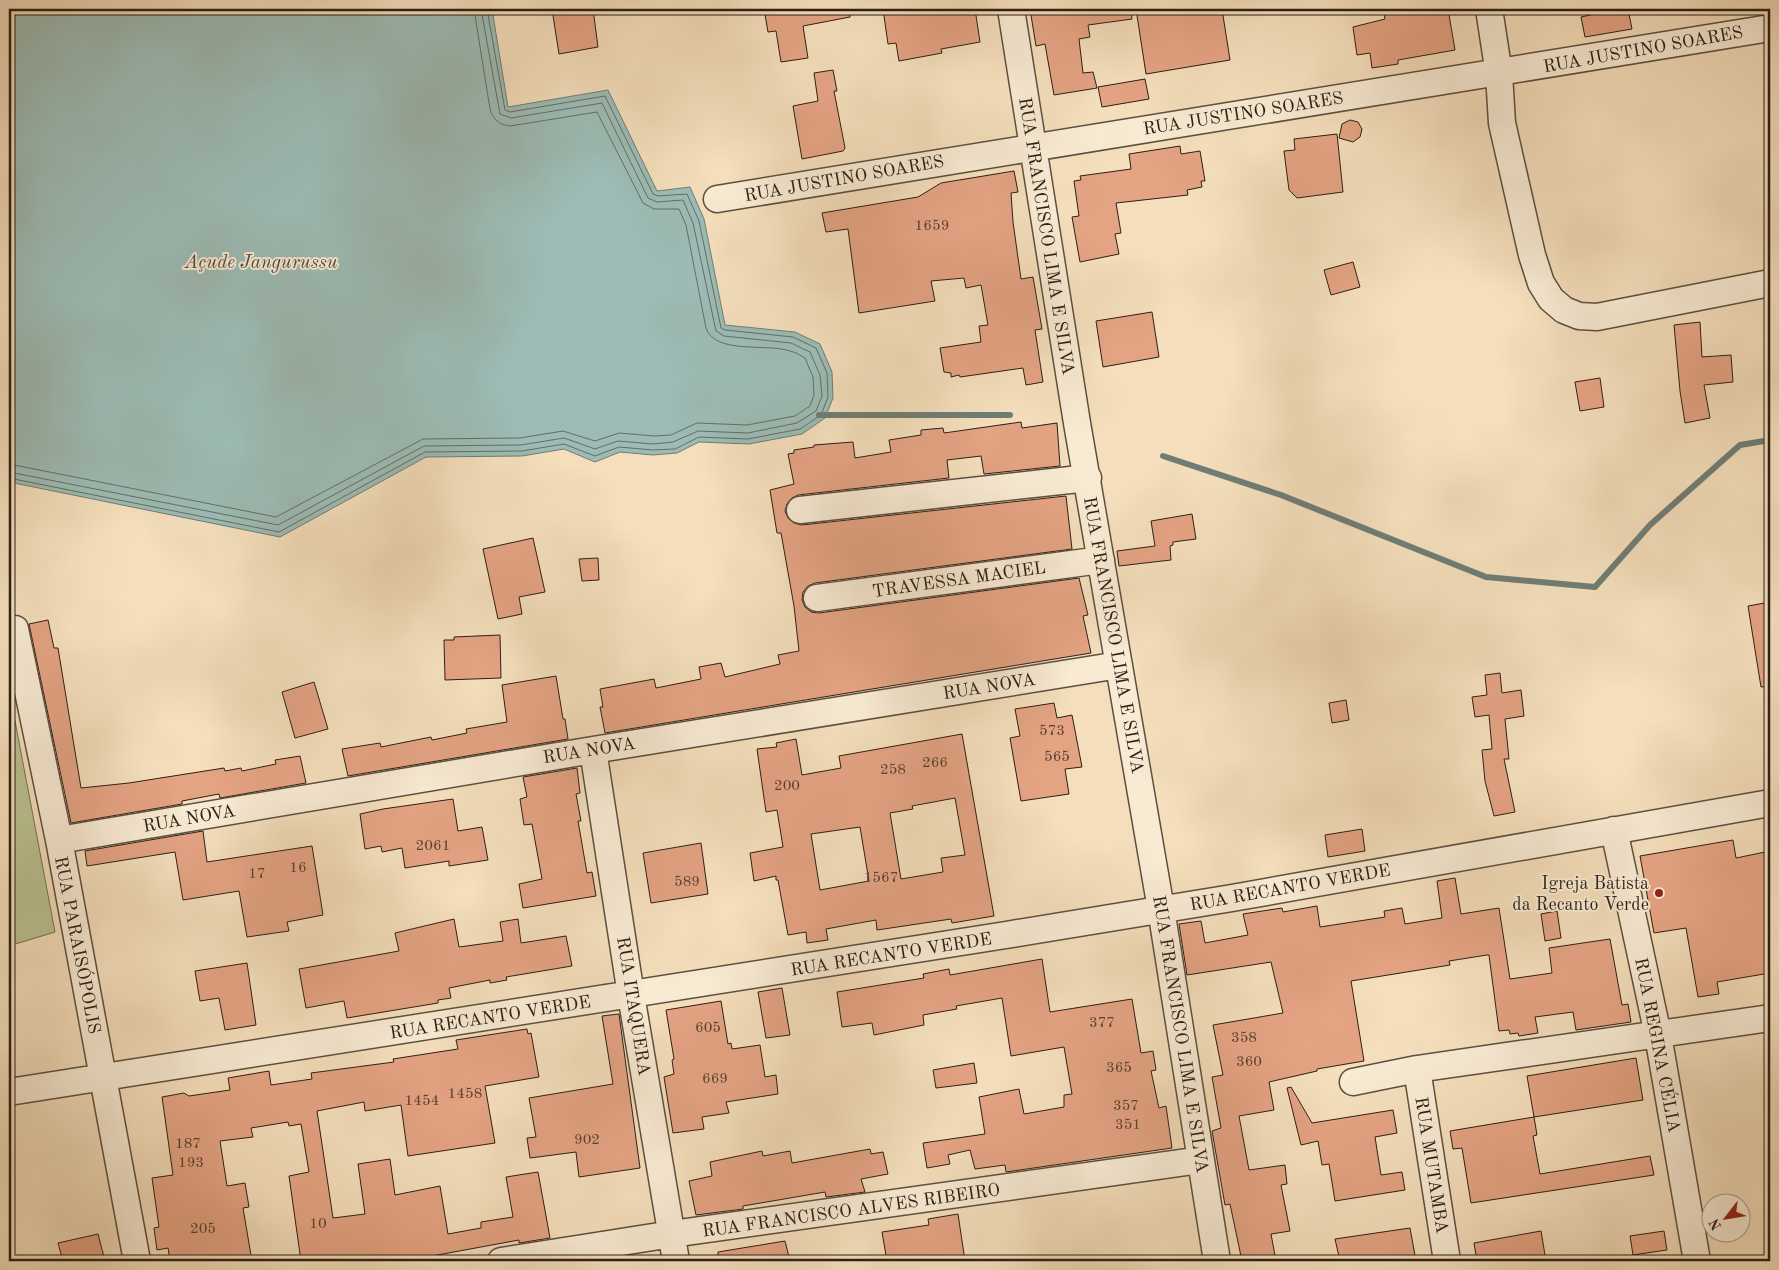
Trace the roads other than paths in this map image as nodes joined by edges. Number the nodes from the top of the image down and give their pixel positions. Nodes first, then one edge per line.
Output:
1 (1011, 9) edge
2 (1489, 9) edge
3 (1770, 28) edge
4 (1499, 74) junction
5 (1033, 146) junction
6 (717, 200) dead end
7 (1770, 283) edge
8 (1088, 478) junction
9 (800, 510) dead end
10 (1101, 560) junction
11 (817, 598) dead end
12 (15, 629) dead end
13 (1120, 665) junction
14 (593, 750) junction
15 (1770, 803) edge
16 (1614, 830) junction
17 (59, 840) junction
18 (1161, 909) junction
19 (631, 995) junction
20 (1770, 1018) edge
21 (1658, 1035) junction
22 (1417, 1069) junction
23 (103, 1076) junction
24 (1353, 1082) dead end
25 (9, 1092) edge
26 (1201, 1160) junction
27 (672, 1234) junction
28 (137, 1261) edge
29 (508, 1261) edge
30 (676, 1261) edge
31 (1217, 1261) edge
32 (1446, 1261) edge
33 (1697, 1261) edge

1 - 5 street, RUA FRANCISCO LIMA E SILVA
2 - 4 street
3 - 4 street, RUA JUSTINO SOARES
4 - 5 street, RUA JUSTINO SOARES
4 - 7 street
5 - 6 street, RUA JUSTINO SOARES
5 - 8 street, RUA FRANCISCO LIMA E SILVA
8 - 9 street
8 - 10 street, RUA FRANCISCO LIMA E SILVA
10 - 11 street, TRAVESSA MACIEL
10 - 13 street, RUA FRANCISCO LIMA E SILVA
12 - 17 street, RUA PARAISÓPOLIS
13 - 14 street, RUA NOVA
13 - 18 street, RUA FRANCISCO LIMA E SILVA
14 - 17 street, RUA NOVA
14 - 19 street, RUA ITAQUERA
15 - 16 street, RUA RECANTO VERDE
16 - 18 street, RUA RECANTO VERDE
16 - 21 street, RUA REGINA CÉLIA
17 - 23 street, RUA PARAISÓPOLIS
18 - 19 street, RUA RECANTO VERDE
18 - 26 street, RUA FRANCISCO LIMA E SILVA
19 - 23 street, RUA RECANTO VERDE
19 - 27 street, RUA ITAQUERA
20 - 21 street
21 - 22 street
21 - 33 street, RUA REGINA CÉLIA
22 - 24 street
22 - 32 street, RUA MUTAMBA
23 - 25 street, RUA RECANTO VERDE
23 - 28 street, RUA PARAISÓPOLIS
26 - 27 street, RUA FRANCISCO ALVES RIBEIRO
26 - 31 street, RUA FRANCISCO LIMA E SILVA
27 - 29 street, RUA FRANCISCO ALVES RIBEIRO
27 - 30 street, RUA ITAQUERA

